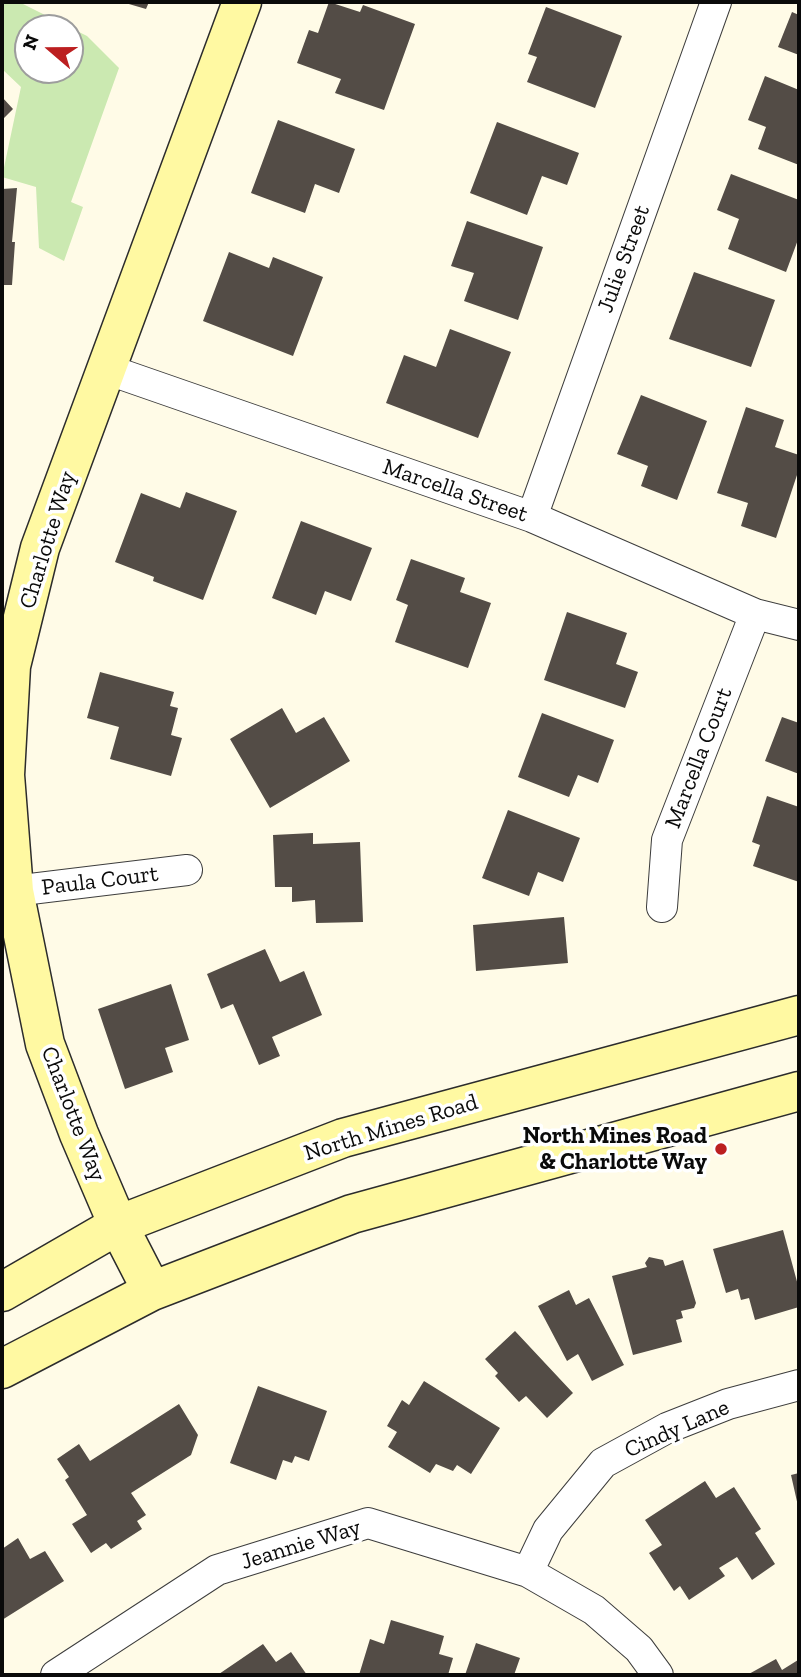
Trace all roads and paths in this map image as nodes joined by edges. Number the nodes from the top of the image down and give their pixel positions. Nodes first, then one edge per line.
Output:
1 (242, 2) edge
2 (716, 2) edge
3 (106, 369) junction
4 (531, 517) junction
5 (755, 614) junction
6 (799, 625) edge
7 (6, 664) edge
8 (187, 870) dead end
9 (14, 891) junction
10 (662, 907) dead end
11 (799, 1015) edge
12 (799, 1091) edge
13 (118, 1225) junction
14 (152, 1291) junction
15 (2, 1292) edge
16 (2, 1369) edge
17 (799, 1385) edge
18 (528, 1572) junction
19 (56, 1675) edge
20 (658, 1675) edge

1 - 3 main road, Charlotte Way
2 - 4 street, Julie Street
3 - 4 street, Marcella Street
3 - 7 main road, Charlotte Way
4 - 5 street, Marcella Street
5 - 6 street, Marcella Street
5 - 10 street, Marcella Court
7 - 9 main road, Charlotte Way
8 - 9 street, Paula Court
9 - 13 main road, Charlotte Way
11 - 13 main road, North Mines Road
12 - 14 main road
13 - 14 main road, Charlotte Way
13 - 15 main road, North Mines Road
14 - 16 main road
17 - 18 street, Cindy Lane
18 - 19 street, Jeannie Way
18 - 20 street, Jeannie Way

